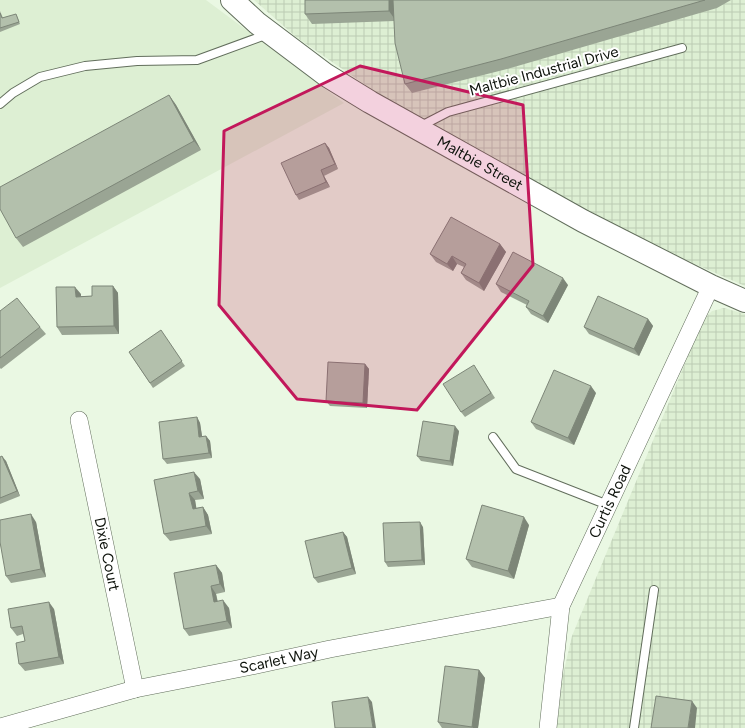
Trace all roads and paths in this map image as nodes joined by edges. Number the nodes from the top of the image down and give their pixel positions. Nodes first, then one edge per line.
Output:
1 (232, 0) edge
2 (271, 33) junction
3 (682, 48) dead end
4 (0, 104) edge
5 (416, 128) junction
6 (711, 286) junction
7 (745, 301) edge
8 (79, 420) dead end
9 (493, 437) dead end
10 (608, 505) junction
11 (654, 590) dead end
12 (560, 606) junction
13 (136, 688) junction
14 (0, 727) edge
15 (551, 727) edge
16 (634, 728) edge

1 - 2 street, Maltbie Street
2 - 4 lane
2 - 5 street, Maltbie Street
3 - 5 lane, Maltbie Industrial Drive
5 - 6 street, Maltbie Street
6 - 7 street, Maltbie Street
6 - 10 street, Curtis Road
8 - 13 street, Dixie Court
9 - 10 lane
10 - 12 street, Curtis Road
11 - 16 lane
12 - 13 street, Scarlet Way
12 - 15 street, Curtis Road
13 - 14 street, Scarlet Way

